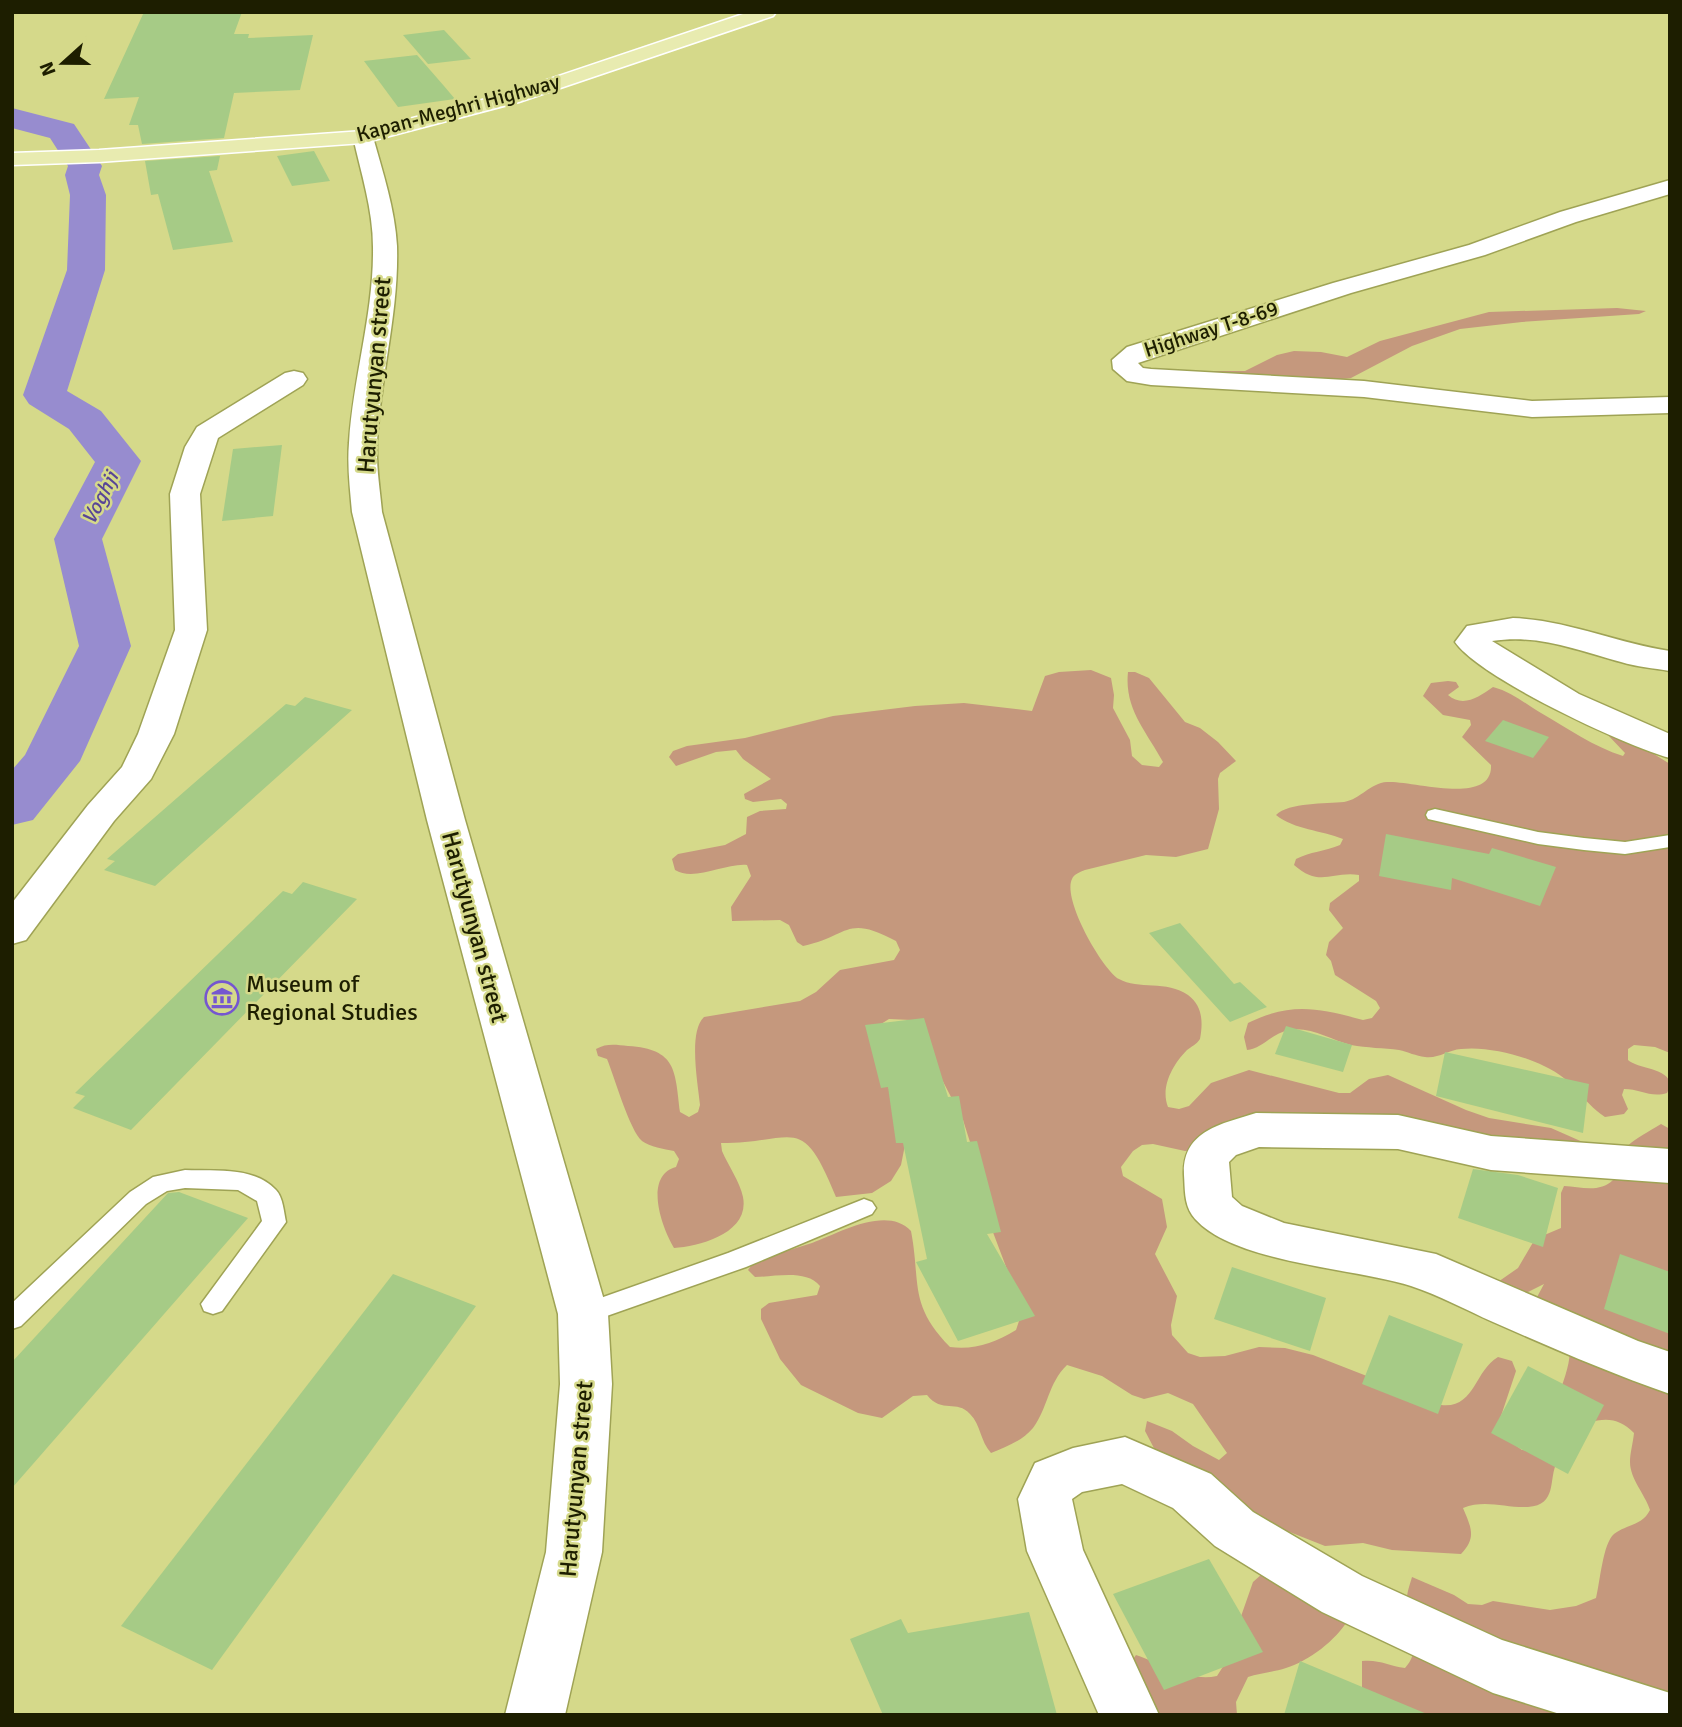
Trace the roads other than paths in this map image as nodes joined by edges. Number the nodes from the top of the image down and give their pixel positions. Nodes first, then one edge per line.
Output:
1 (767, 12) edge
2 (363, 137) junction
3 (12, 159) edge
4 (1670, 187) edge
5 (294, 379) dead end
6 (1670, 405) edge
7 (1670, 661) edge
8 (1670, 747) edge
9 (1435, 816) dead end
10 (1670, 841) edge
11 (12, 931) edge
12 (1670, 1166) edge
13 (864, 1208) dead end
14 (212, 1304) dead end
15 (583, 1314) junction
16 (12, 1319) edge
17 (1670, 1373) edge
18 (535, 1715) edge
19 (1129, 1715) edge
20 (1654, 1715) edge

1 - 2 main road, Kapan-Meghri Highway
2 - 3 main road, Kapan-Meghri Highway
2 - 15 street, Harutyunyan street
4 - 6 street, Highway T-8-69
5 - 11 street
7 - 8 street
9 - 10 lane
12 - 17 street
13 - 15 lane
14 - 16 lane
15 - 18 street, Harutyunyan street
19 - 20 street

